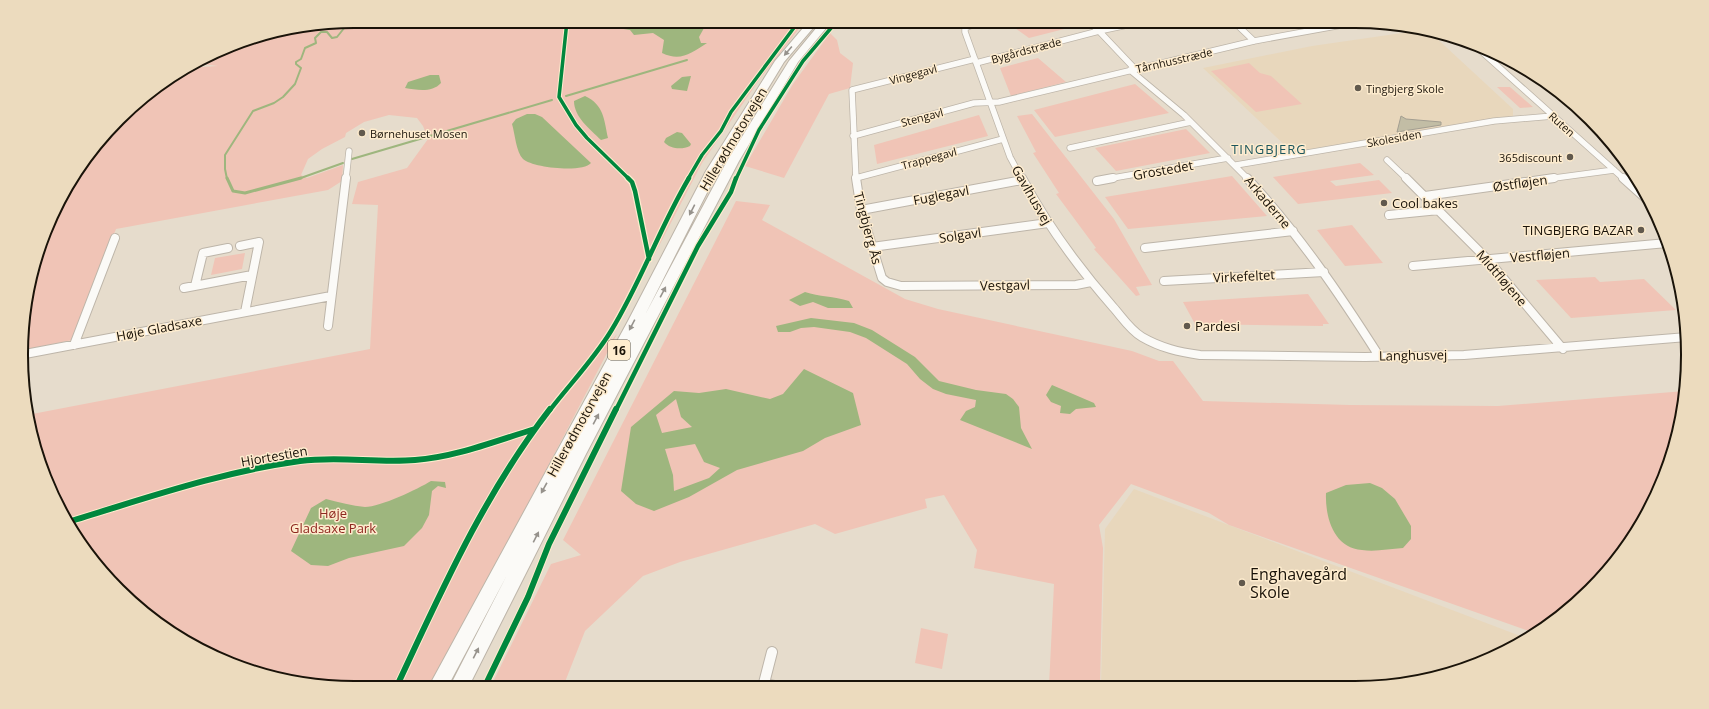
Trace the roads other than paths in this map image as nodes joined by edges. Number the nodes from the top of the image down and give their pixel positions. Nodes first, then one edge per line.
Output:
1 (808, 28) edge
2 (821, 28) edge
3 (965, 28) edge
4 (1095, 28) edge
5 (1113, 28) edge
6 (1240, 28) edge
7 (1325, 28) edge
8 (1099, 31) junction
9 (1254, 41) junction
10 (1487, 57) edge
11 (976, 61) junction
12 (1133, 69) junction
13 (852, 90) joint
14 (990, 102) junction
15 (1553, 116) junction
16 (1192, 122) junction
17 (853, 136) junction
18 (1003, 139) junction
19 (1070, 148) dead end
20 (349, 151) dead end
21 (1228, 158) junction
22 (1387, 160) dead end
23 (1236, 165) junction
24 (1614, 170) junction
25 (856, 178) junction
26 (1022, 180) junction
27 (1096, 181) dead end
28 (1636, 190) edge
29 (1426, 196) junction
30 (861, 210) junction
31 (1439, 210) junction
32 (1389, 215) dead end
33 (1048, 223) junction
34 (1293, 231) junction
35 (115, 238) dead end
36 (1661, 244) edge
37 (240, 246) dead end
38 (872, 247) junction
39 (228, 248) dead end
40 (1145, 248) dead end
41 (1488, 260) junction
42 (1413, 266) dead end
43 (1324, 272) junction
44 (252, 275) junction
45 (1164, 281) dead end
46 (1091, 282) junction
47 (195, 286) junction
48 (920, 286) joint
49 (184, 288) dead end
50 (331, 296) junction
51 (245, 312) junction
52 (328, 326) dead end
53 (1142, 337) joint
54 (1680, 338) edge
55 (74, 345) junction
56 (1563, 349) junction
57 (28, 353) edge
58 (1380, 356) junction
59 (772, 652) dead end
60 (441, 681) edge
61 (462, 681) edge
62 (765, 681) edge

1 -> 60 highway, Hillerødmotorvejen / 16
61 -> 2 highway, Hillerødmotorvejen / 16
3 - 11 street, Gavlhusvej
4 - 8 street, Arkaderne
5 - 8 street, Bygårdstræde
6 - 9 street
7 - 9 street, Tårnhusstræde
8 - 11 street, Bygårdstræde
8 - 12 street, Arkaderne
9 - 12 street, Tårnhusstræde
10 - 15 street, Ruten
11 - 13 street, Vingegavl
11 - 14 street, Gavlhusvej
12 - 14 street, Tårnhusstræde
12 - 16 street, Arkaderne
13 - 17 street, Tingbjerg Ås
14 - 17 street, Stengavl
14 - 18 street, Gavlhusvej
15 - 23 street, Skolesiden
15 - 24 street, Ruten
16 - 19 street
16 - 21 street, Arkaderne
17 - 25 street, Tingbjerg Ås
18 - 25 street, Trappegavl
18 - 26 street, Gavlhusvej
20 - 50 street
21 - 23 street, Arkaderne
21 - 27 street, Grostedet
22 - 29 street, Midtfløjene
23 - 34 street, Arkaderne
24 - 28 street, Ruten
24 - 29 street, Østfløjen
25 - 30 street, Tingbjerg Ås
26 - 30 street, Fuglegavl
26 - 33 street, Gavlhusvej
29 - 31 street, Midtfløjene
30 - 38 street, Tingbjerg Ås
31 - 32 street
31 - 41 street, Midtfløjene
33 - 38 street, Solgavl
33 - 46 street, Gavlhusvej
34 - 40 street
34 - 43 street, Arkaderne
35 - 55 street
36 - 41 street, Vestfløjen
37 - 44 street
38 - 48 street, Tingbjerg Ås
39 - 47 street
41 - 42 street, Vestfløjen
41 - 56 street, Midtfløjene
43 - 45 street, Virkefeltet
43 - 58 street, Arkaderne
44 - 47 street
44 - 51 street
46 - 48 street, Vestgavl
46 - 53 street, Gavlhusvej
47 - 49 street
50 - 51 street, Høje Gladsaxe
50 - 52 street
51 - 55 street, Høje Gladsaxe
53 - 58 street, Langhusvej
54 - 56 street, Langhusvej
55 - 57 street, Høje Gladsaxe
56 - 58 street, Langhusvej
59 - 62 street

